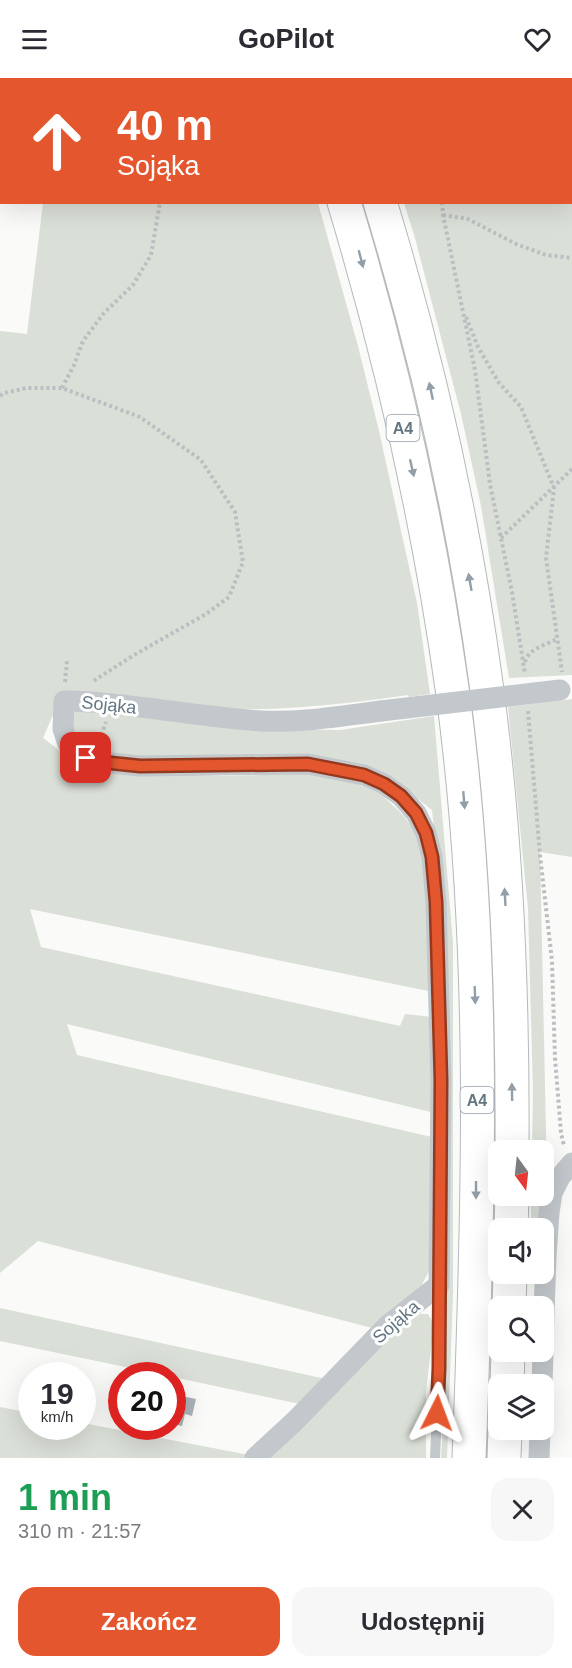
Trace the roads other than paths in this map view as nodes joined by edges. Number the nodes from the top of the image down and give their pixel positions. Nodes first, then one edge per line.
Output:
1 (345, 204) edge
2 (381, 204) edge
3 (565, 686) edge
4 (512, 1140) edge
5 (572, 1163) edge
6 (439, 1286) junction
7 (545, 1296) edge
8 (505, 1440) edge
9 (540, 1440) edge
10 (255, 1458) edge
11 (435, 1458) edge
12 (469, 1458) edge
13 (504, 1458) edge
14 (539, 1458) edge

1 -> 12 highway, A4
4 -> 2 highway, A4
3 - 6 street, Sojąka, bridge
5 - 7 street
6 - 10 street, Sojąka
6 - 11 lane
8 - 13 highway
9 - 14 street

